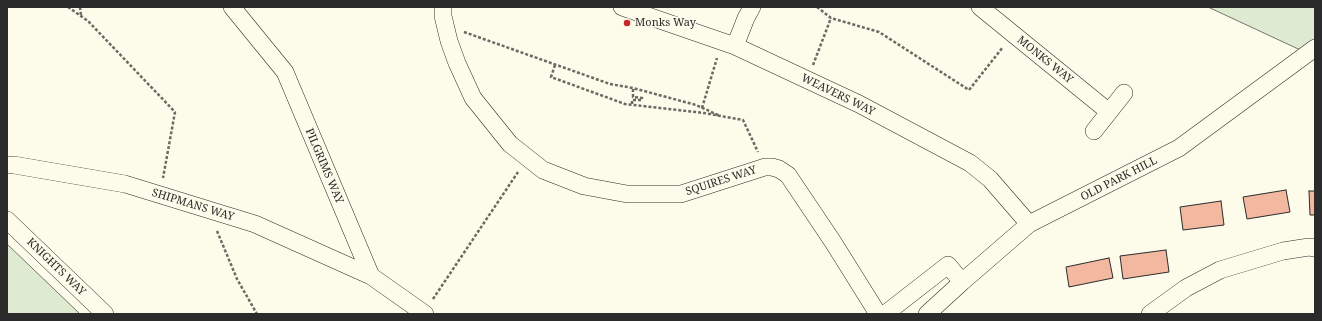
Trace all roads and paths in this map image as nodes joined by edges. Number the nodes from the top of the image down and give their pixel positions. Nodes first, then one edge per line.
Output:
1 (68, 7) edge
2 (80, 7) edge
3 (232, 7) edge
4 (443, 7) edge
5 (622, 7) edge
6 (752, 7) edge
7 (817, 7) edge
8 (980, 7) edge
9 (81, 16) junction
10 (831, 18) junction
11 (446, 25) junction
12 (1014, 34) junction
13 (729, 44) junction
14 (1315, 48) edge
15 (555, 65) junction
16 (808, 80) junction
17 (633, 88) junction
18 (1124, 93) dead end
19 (632, 104) junction
20 (702, 108) junction
21 (1109, 112) junction
22 (718, 115) junction
23 (1094, 131) dead end
24 (528, 158) junction
25 (7, 165) edge
26 (765, 167) junction
27 (160, 195) junction
28 (212, 211) junction
29 (7, 220) edge
30 (1029, 224) junction
31 (1315, 248) edge
32 (371, 276) junction
33 (962, 282) junction
34 (424, 313) edge
35 (105, 314) edge
36 (257, 314) edge
37 (878, 314) edge
38 (885, 314) edge
39 (927, 314) edge
40 (1150, 314) edge

1 - 9 path
2 - 9 path
3 - 32 street, PILGRIMS WAY
4 - 11 street, SQUIRES WAY
5 - 13 street, WEAVERS WAY
6 - 13 street
7 - 10 path
8 - 12 street, MONKS WAY
9 - 27 path
10 - 12 path
10 - 16 path
11 - 15 path
11 - 24 street, SQUIRES WAY
12 - 21 street, MONKS WAY
13 - 16 street, WEAVERS WAY
13 - 20 path
14 - 30 street, OLD PARK HILL
15 - 17 path
15 - 19 path
16 - 30 street, WEAVERS WAY
17 - 19 path
17 - 20 path
18 - 21 street
19 - 22 path
20 - 22 path
21 - 23 street
22 - 26 path
24 - 26 street, SQUIRES WAY
24 - 34 path
25 - 27 street, SHIPMANS WAY
26 - 37 street, SQUIRES WAY
27 - 28 street, SHIPMANS WAY
28 - 32 street, SHIPMANS WAY
28 - 36 path
29 - 35 street, KNIGHTS WAY
30 - 33 street, OLD PARK HILL
31 - 40 street
32 - 34 street
33 - 38 street
33 - 39 street, OLD PARK HILL

